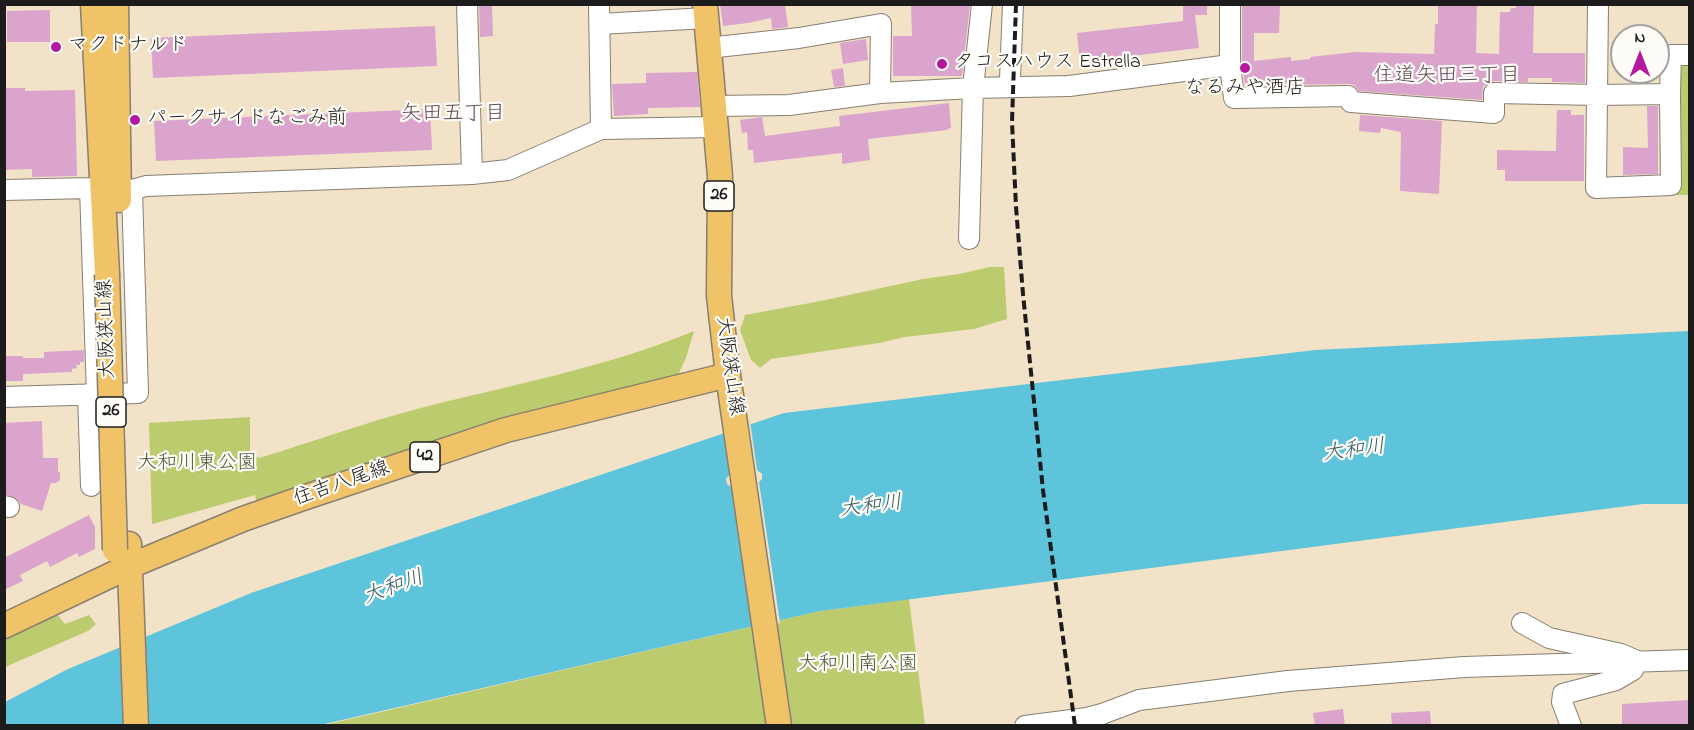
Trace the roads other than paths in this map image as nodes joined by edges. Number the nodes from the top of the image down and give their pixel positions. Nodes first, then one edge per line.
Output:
1 (92, 4) edge
2 (118, 4) edge
3 (467, 4) edge
4 (982, 4) edge
5 (1013, 4) edge
6 (1230, 4) edge
7 (1598, 4) edge
8 (706, 11) edge
9 (599, 14) edge
10 (708, 48) junction
11 (1689, 55) edge
12 (1230, 64) junction
13 (1010, 79) dead end
14 (973, 88) junction
15 (880, 93) junction
16 (1670, 94) junction
17 (1598, 95) junction
18 (715, 116) junction
19 (601, 129) junction
20 (472, 174) junction
21 (111, 188) junction
22 (4, 190) edge
23 (969, 239) dead end
24 (729, 381) junction
25 (93, 394) junction
26 (4, 397) edge
27 (91, 486) dead end
28 (122, 567) junction
29 (1522, 623) dead end
30 (4, 626) edge
31 (1689, 660) edge
32 (1637, 661) junction
33 (120, 726) edge
34 (136, 726) edge
35 (779, 726) edge
36 (1026, 726) edge
37 (1571, 726) edge

1 - 21 main road
2 - 21 main road
3 - 20 street
4 - 14 street
5 - 13 street
6 - 12 street
7 - 17 street
8 - 9 street
8 - 10 main road, 大阪狭山線 / 26
9 - 19 street
10 - 15 street
10 - 18 main road, 大阪狭山線 / 26
11 - 16 street
12 - 14 street
12 - 17 street
14 - 15 street
14 - 23 street
15 - 18 street
16 - 17 street
16 - 17 street
18 - 19 street
18 - 24 main road, 大阪狭山線 / 26
19 - 20 street
20 - 21 street
21 - 22 street
21 - 25 street
21 - 25 street
21 - 28 main road, 大阪狭山線 / 26
24 - 28 main road, 住吉八尾線 / 42
24 - 35 main road, 大阪狭山線 / 26
25 - 26 street
25 - 27 street
28 - 30 main road, 住吉八尾線 / 42
28 - 33 main road, 大阪狭山線 / 26
28 - 34 main road, 大阪狭山線 / 26
29 - 32 street
31 - 32 street
32 - 36 street
32 - 37 street

